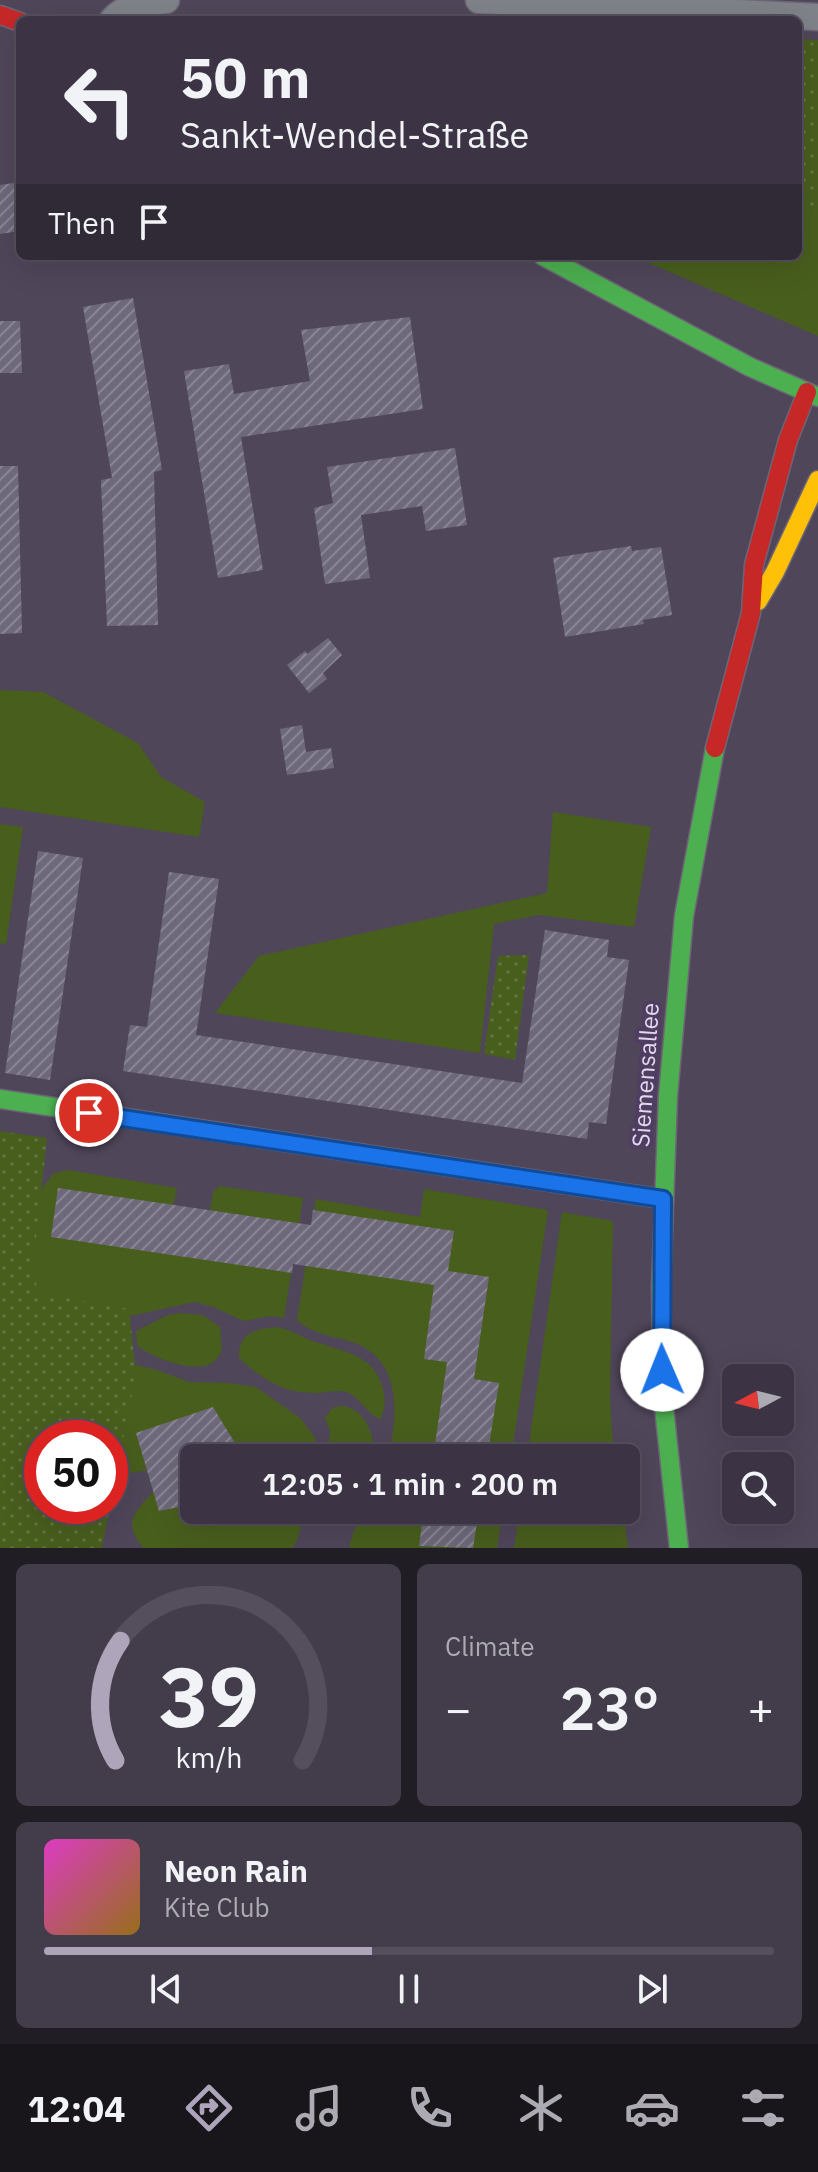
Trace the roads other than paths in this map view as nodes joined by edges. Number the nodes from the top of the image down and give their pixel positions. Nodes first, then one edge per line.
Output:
1 (166, 0) edge
2 (479, 0) edge
3 (117, 16) edge
4 (798, 16) edge
5 (550, 260) edge
6 (812, 395) edge
7 (818, 480) edge
8 (751, 613) junction
9 (0, 1099) edge
10 (663, 1199) junction
11 (679, 1548) edge

1 - 3 street
2 - 4 street
5 - 6 main road
6 - 8 main road, Siemensallee
7 - 8 main road, Siemensallee
8 - 10 main road, Siemensallee
9 - 10 main road
10 - 11 main road, Siemensallee

